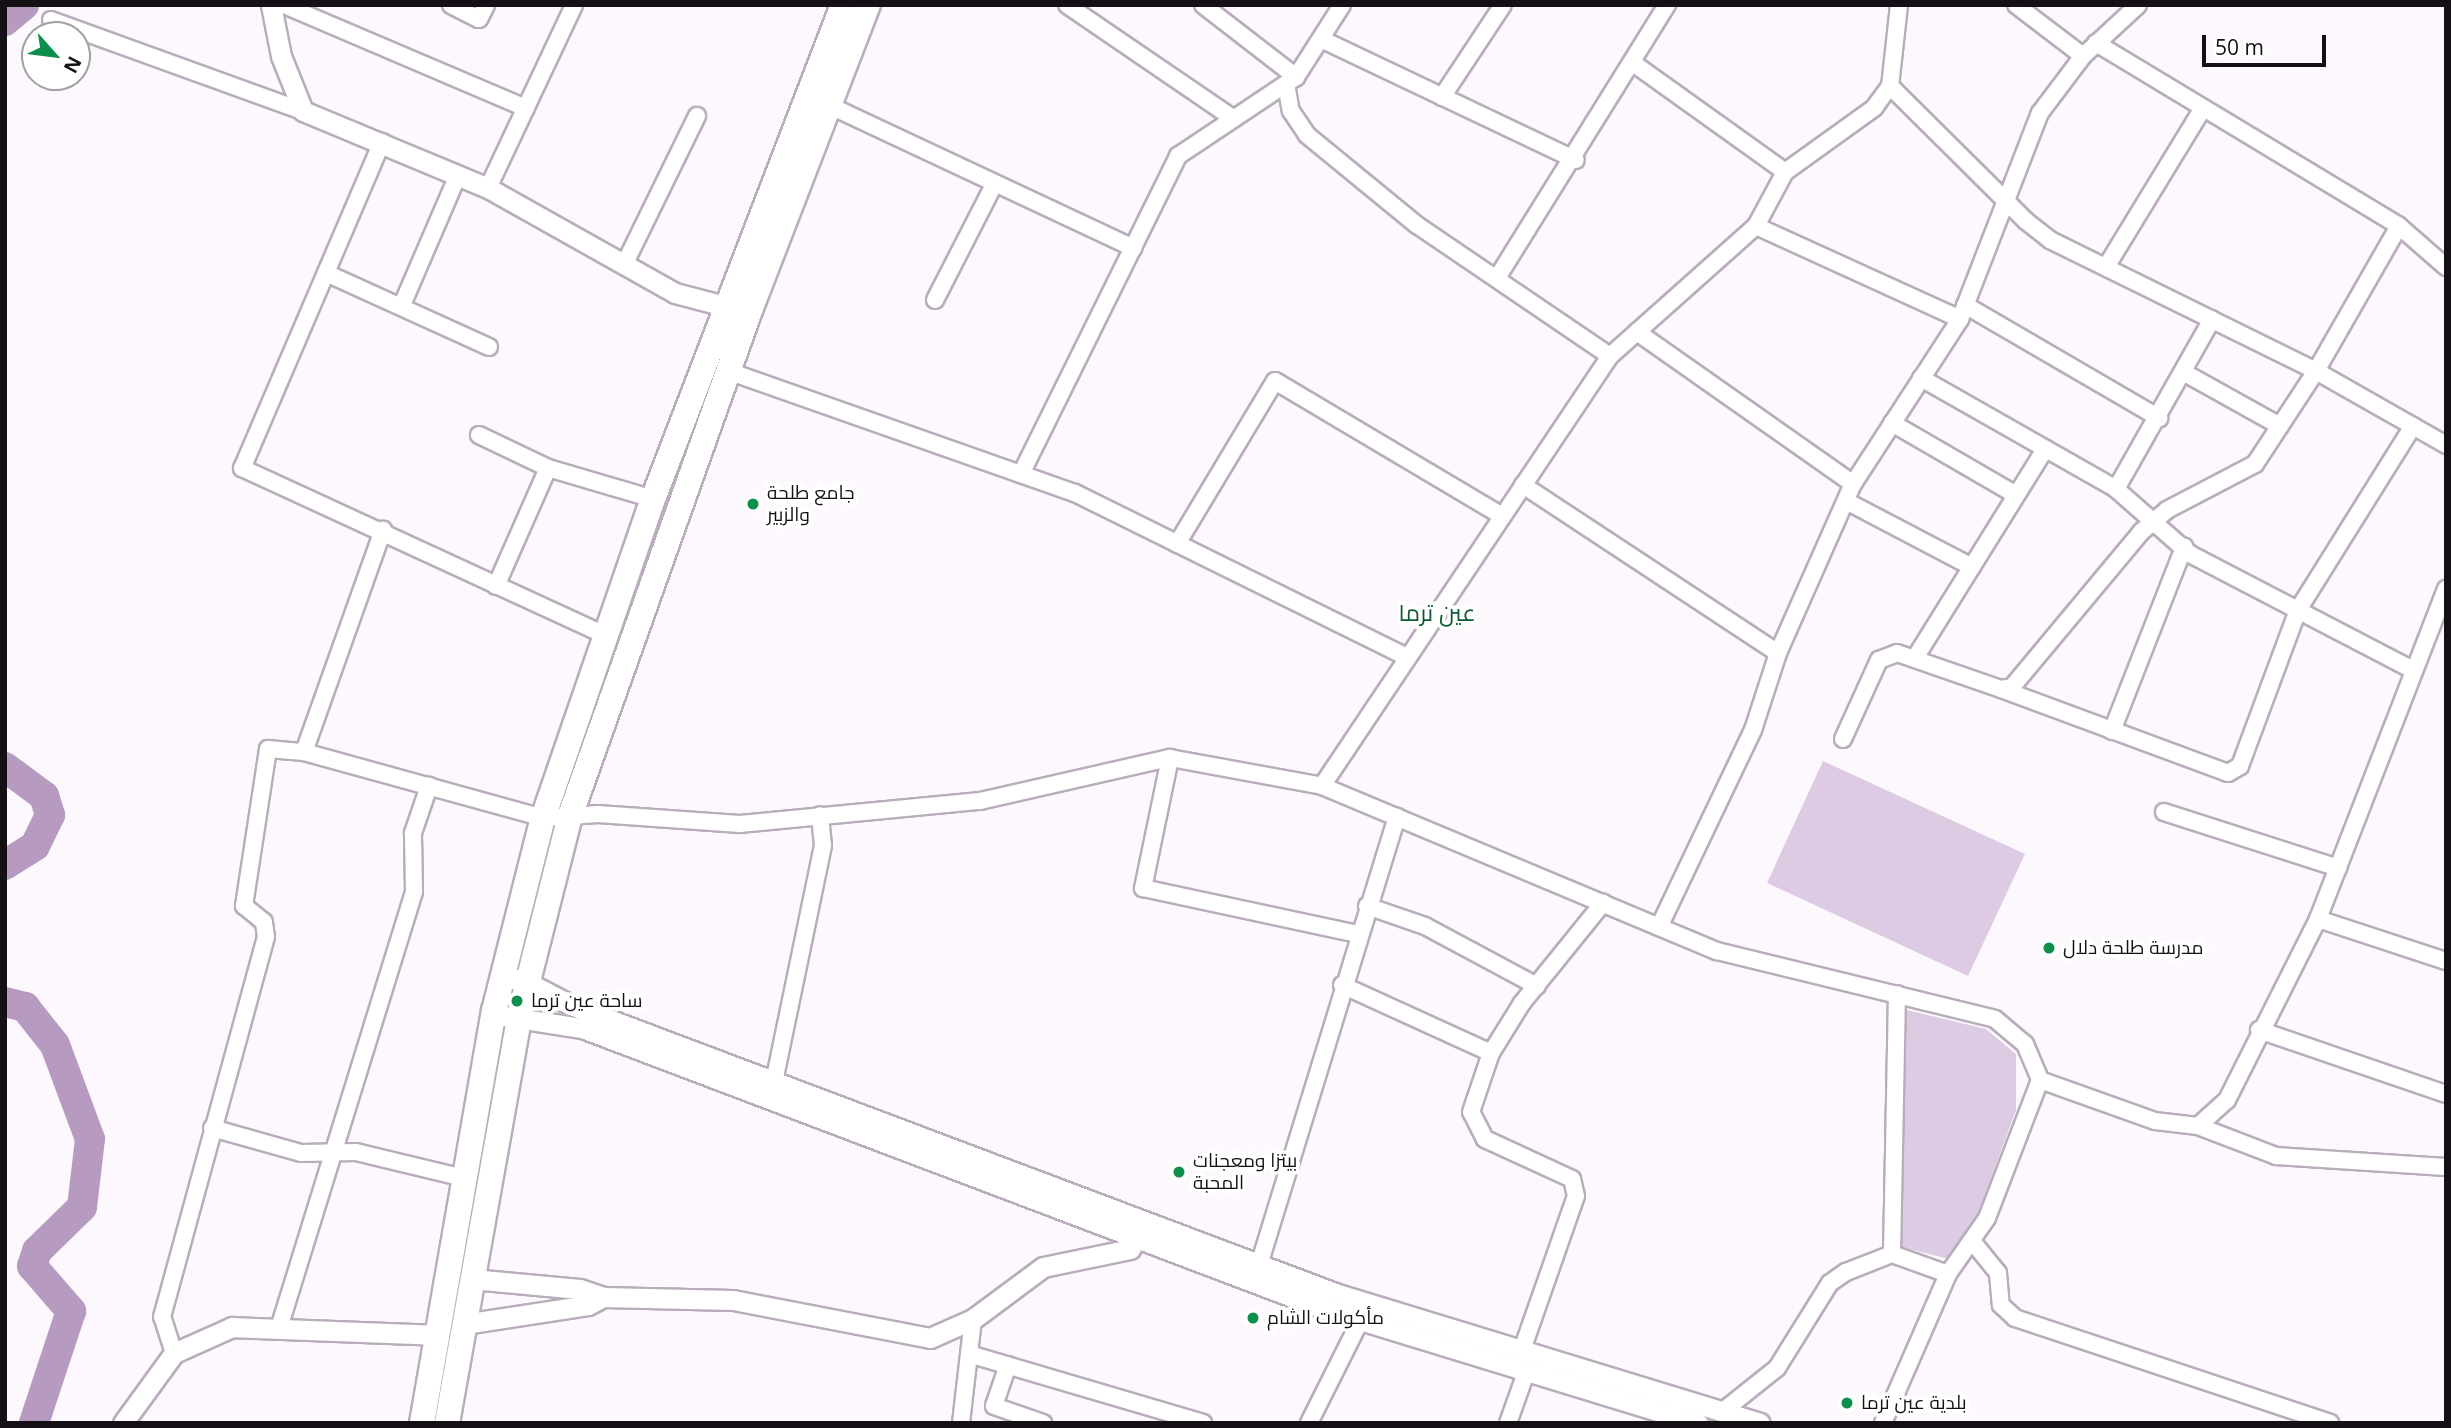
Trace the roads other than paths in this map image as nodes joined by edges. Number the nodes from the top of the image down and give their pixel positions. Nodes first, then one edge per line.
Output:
1 (271, 5) edge
2 (284, 5) edge
3 (452, 5) edge
4 (486, 5) edge
5 (574, 5) edge
6 (843, 5) edge
7 (868, 5) edge
8 (1067, 5) edge
9 (1203, 5) edge
10 (1342, 5) edge
11 (1503, 5) edge
12 (1667, 5) edge
13 (1899, 5) edge
14 (2015, 5) edge
15 (2138, 5) edge
16 (51, 20) dead end
17 (1321, 39) junction
18 (2096, 43) junction
19 (2083, 56) junction
20 (1633, 62) junction
21 (1291, 81) junction
22 (1890, 86) junction
23 (1442, 97) junction
24 (817, 100) junction
25 (526, 108) junction
26 (2203, 108) junction
27 (303, 111) junction
28 (697, 116) dead end
29 (1234, 118) junction
30 (382, 142) junction
31 (1576, 160) junction
32 (1785, 172) junction
33 (458, 175) junction
34 (995, 183) junction
35 (488, 188) junction
36 (2007, 200) junction
37 (1756, 226) junction
38 (2399, 226) junction
39 (1133, 248) junction
40 (624, 265) junction
41 (2106, 267) junction
42 (2446, 267) edge
43 (326, 272) junction
44 (1497, 278) junction
45 (935, 300) dead end
46 (725, 303) junction
47 (402, 305) junction
48 (1962, 312) junction
49 (749, 313) junction
50 (2212, 319) junction
51 (1637, 332) junction
52 (489, 346) dead end
53 (1610, 356) junction
54 (2316, 370) junction
55 (728, 372) junction
56 (2183, 372) junction
57 (1921, 379) junction
58 (2159, 418) junction
59 (1892, 423) junction
60 (2280, 426) junction
61 (2413, 426) junction
62 (478, 435) dead end
63 (2446, 445) edge
64 (2045, 449) junction
65 (548, 468) junction
66 (1021, 474) junction
67 (1853, 484) junction
68 (1523, 485) junction
69 (2116, 489) junction
70 (2016, 495) junction
71 (653, 499) junction
72 (1846, 500) junction
73 (1502, 516) junction
74 (2157, 519) junction
75 (383, 530) junction
76 (1177, 544) junction
77 (2184, 547) junction
78 (1972, 567) junction
79 (496, 586) junction
80 (2446, 589) edge
81 (2298, 610) junction
82 (605, 635) junction
83 (1778, 653) junction
84 (1407, 657) junction
85 (1915, 658) junction
86 (2411, 669) junction
87 (2001, 689) junction
88 (2112, 731) junction
89 (1843, 739) dead end
90 (304, 752) junction
91 (1170, 758) junction
92 (429, 786) junction
93 (1322, 786) junction
94 (2164, 812) dead end
95 (820, 815) junction
96 (570, 816) junction
97 (1396, 817) junction
98 (543, 818) junction
99 (2338, 868) junction
100 (1603, 904) junction
101 (1367, 906) junction
102 (2318, 919) junction
103 (1659, 927) junction
104 (1359, 934) junction
105 (2446, 961) edge
106 (501, 979) junction
107 (527, 982) junction
108 (1342, 985) junction
109 (1536, 986) junction
110 (1897, 995) junction
111 (494, 1010) junction
112 (519, 1017) junction
113 (2259, 1030) junction
114 (1491, 1053) junction
115 (2040, 1080) junction
116 (774, 1082) junction
117 (2446, 1094) edge
118 (2198, 1125) junction
119 (212, 1128) junction
120 (332, 1152) junction
121 (2446, 1167) edge
122 (464, 1178) junction
123 (1088, 1200) junction
124 (1080, 1220) junction
125 (1142, 1229) junction
126 (1972, 1241) junction
127 (1892, 1254) junction
128 (1259, 1265) junction
129 (1948, 1274) junction
130 (472, 1279) junction
131 (603, 1297) junction
132 (972, 1319) junction
133 (1360, 1321) junction
134 (464, 1324) junction
135 (279, 1328) junction
136 (438, 1335) junction
137 (1522, 1350) junction
138 (174, 1353) junction
139 (969, 1354) junction
140 (1008, 1365) junction
141 (1527, 1370) junction
142 (1723, 1411) junction
143 (123, 1423) edge
144 (422, 1423) edge
145 (447, 1423) edge
146 (961, 1423) edge
147 (1043, 1423) edge
148 (1203, 1423) edge
149 (1309, 1423) edge
150 (1508, 1423) edge
151 (1698, 1423) edge
152 (1760, 1423) edge
153 (1883, 1423) edge
154 (2330, 1423) edge

1 - 27 street
2 - 25 street
3 - 4 street
5 - 25 street
6 - 24 main road
7 - 24 main road
8 - 29 street
9 - 21 street
10 - 17 street
11 - 23 street
12 - 20 street
13 - 22 street
14 - 19 street
15 - 18 street
16 - 27 street
17 - 21 street
17 - 23 street
18 - 19 street
18 - 26 street
19 - 36 street
20 - 31 street
20 - 32 street
21 - 29 street
21 - 44 street
22 - 32 street
22 - 36 street
23 - 31 street
24 - 34 street
24 - 46 main road
24 - 49 main road
25 - 35 street
26 - 38 street
26 - 41 street
27 - 30 street
28 - 40 street
29 - 39 street
30 - 33 street
30 - 43 street
31 - 44 street
32 - 37 street
33 - 35 street
33 - 47 street
34 - 39 street
34 - 45 street
35 - 40 street
36 - 41 street
36 - 48 street
37 - 48 street
37 - 51 street
38 - 42 street
38 - 54 street
39 - 66 street
40 - 46 street
41 - 50 street
43 - 47 street
43 - 75 street
44 - 53 street
46 - 49 street
46 - 71 main road
47 - 52 street
48 - 57 street
48 - 58 street
49 - 55 main road
50 - 54 street
50 - 56 street
51 - 53 street
51 - 67 street
53 - 68 street
54 - 60 street
54 - 61 street
55 - 66 street
55 - 96 main road
56 - 58 street
56 - 60 street
57 - 59 street
57 - 64 street
58 - 69 street
59 - 67 street
59 - 70 street
60 - 74 street
61 - 63 street
61 - 81 street
62 - 65 street
64 - 69 street
64 - 70 street
65 - 71 street
65 - 79 street
66 - 76 street
67 - 72 street
68 - 73 street
68 - 83 street
69 - 74 street
70 - 78 street
71 - 82 main road
72 - 78 street
72 - 83 street
73 - 76 street
73 - 84 street
74 - 77 street
74 - 87 street
75 - 79 street
75 - 90 street
76 - 84 street
77 - 81 street
77 - 88 street
78 - 85 street
79 - 82 street
80 - 86 street
81 - 86 street
81 - 88 street
82 - 98 main road
83 - 103 street
84 - 93 street
85 - 87 street
85 - 89 street
86 - 99 street
87 - 88 street
90 - 92 street
90 - 119 street
91 - 93 street
91 - 95 street
91 - 104 street
92 - 98 street
92 - 120 street
93 - 97 street
94 - 99 street
95 - 96 street
95 - 116 street
96 - 98 street
96 - 107 main road
97 - 100 street
97 - 101 street
98 - 106 main road
99 - 102 street
100 - 103 street
100 - 109 street
101 - 104 street
101 - 109 street
102 - 105 street
102 - 113 street
103 - 110 street
104 - 108 street
106 - 107 street
106 - 111 main road
107 - 112 main road
107 - 116 street
108 - 114 street
108 - 128 street
109 - 114 street
110 - 115 street
110 - 127 street
111 - 112 street
111 - 122 main road
112 - 124 street
112 - 130 main road
113 - 117 street
113 - 118 street
114 - 137 street
115 - 118 street
115 - 126 street
116 - 123 street
118 - 121 street
119 - 120 street
119 - 138 street
120 - 122 street
120 - 135 street
122 - 136 main road
123 - 124 street
123 - 125 street
124 - 125 street
125 - 128 street
125 - 132 street
125 - 133 street
126 - 129 street
126 - 154 street
127 - 129 street
127 - 142 street
128 - 137 street
129 - 153 street
130 - 131 street
130 - 134 main road
131 - 132 street
131 - 134 street
132 - 139 street
133 - 141 street
133 - 149 street
134 - 145 main road
135 - 136 street
135 - 138 street
136 - 144 main road
137 - 142 street
138 - 143 street
139 - 140 street
139 - 146 street
140 - 147 street
140 - 148 street
141 - 150 street
141 - 151 street
142 - 152 street

